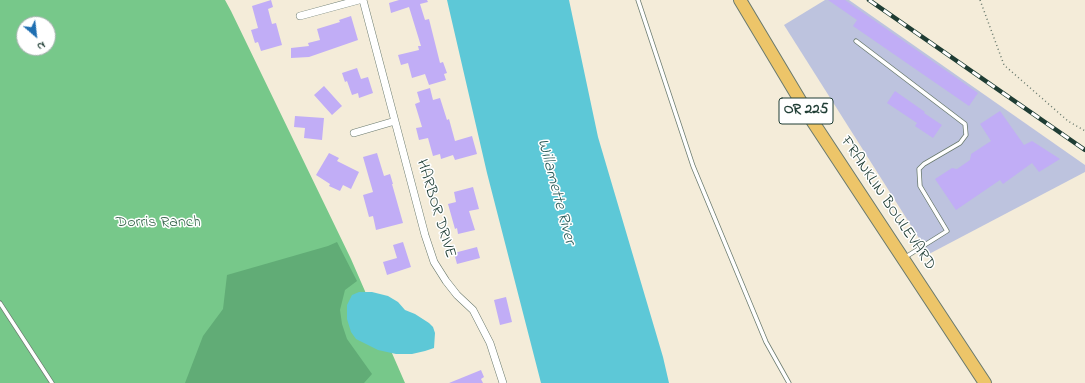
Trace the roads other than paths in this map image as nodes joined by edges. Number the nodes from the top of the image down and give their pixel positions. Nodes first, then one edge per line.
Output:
1 (359, 0) edge
2 (363, 0) edge
3 (638, 0) edge
4 (740, 0) edge
5 (300, 16) dead end
6 (856, 41) dead end
7 (394, 121) junction
8 (354, 133) dead end
9 (903, 258) junction
10 (0, 302) edge
11 (52, 383) edge
12 (503, 383) edge
13 (789, 383) edge
14 (985, 383) edge

1 - 5 street
2 - 7 street, HARBOR DRIVE
3 - 13 lane
4 - 9 main road, FRANKLIN BOULEVARD / OR 225
6 - 9 lane
7 - 8 street
7 - 12 street, HARBOR DRIVE
9 - 14 main road, FRANKLIN BOULEVARD / OR 225
10 - 11 lane

